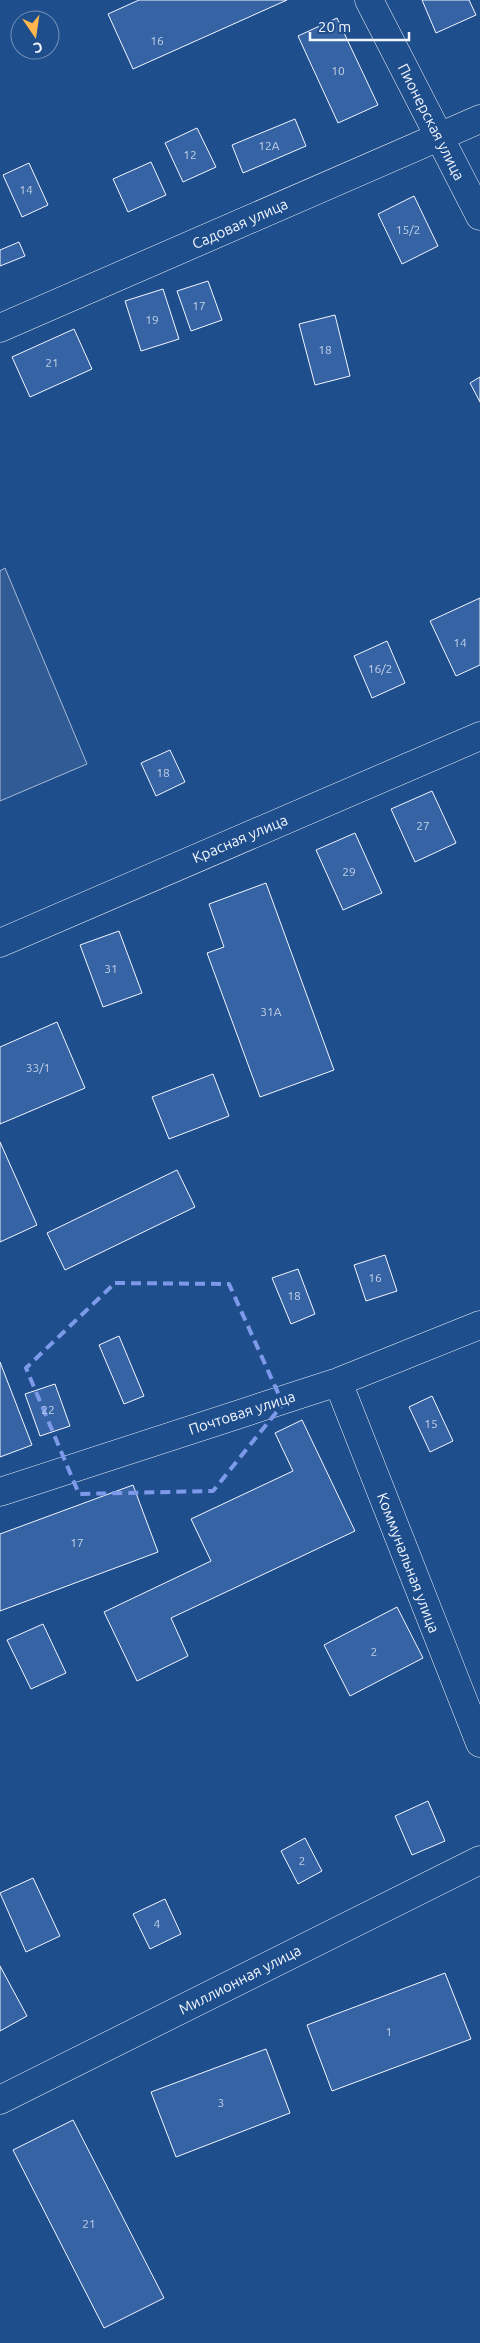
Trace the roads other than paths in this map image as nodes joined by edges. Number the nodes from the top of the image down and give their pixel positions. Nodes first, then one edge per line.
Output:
1 (369, 0) edge
2 (480, 119) edge
3 (439, 137) junction
4 (480, 216) edge
5 (0, 328) edge
6 (480, 736) edge
7 (0, 943) edge
8 (480, 1325) edge
9 (338, 1382) junction
10 (0, 1492) edge
11 (480, 1743) edge
12 (480, 1860) edge
13 (0, 2100) edge

1 - 3 street, Пионерская улица
2 - 3 street, Садовая улица
3 - 4 street, Пионерская улица
3 - 5 street, Садовая улица
6 - 7 street, Красная улица
8 - 9 street, Почтовая улица
9 - 10 street, Почтовая улица
9 - 11 street, Коммунальная улица
12 - 13 street, Миллионная улица

